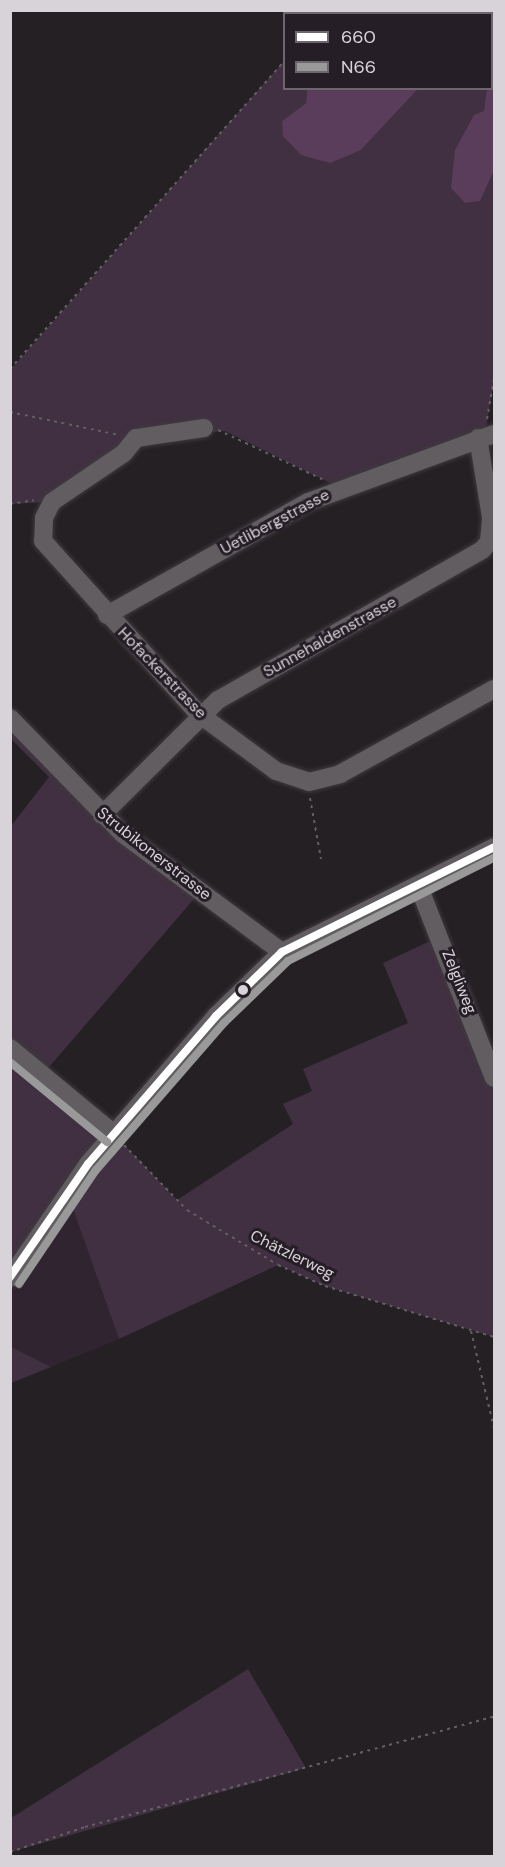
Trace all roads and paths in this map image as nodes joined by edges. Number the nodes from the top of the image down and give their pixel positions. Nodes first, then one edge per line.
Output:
1 (283, 63) edge
2 (10, 369) edge
3 (495, 378) edge
4 (10, 412) edge
5 (204, 428) joint
6 (486, 436) edge
7 (136, 438) junction
8 (340, 488) junction
9 (52, 502) junction
10 (10, 504) edge
11 (107, 615) junction
12 (495, 689) edge
13 (199, 714) junction
14 (10, 718) edge
15 (309, 789) dead end
16 (102, 815) junction
17 (495, 847) edge
18 (321, 859) dead end
19 (419, 887) junction
20 (282, 952) junction
21 (10, 1048) edge
22 (495, 1078) edge
23 (114, 1134) junction
24 (10, 1278) edge
25 (471, 1330) junction
26 (495, 1337) edge
27 (495, 1428) edge
28 (495, 1717) edge
29 (10, 1852) edge

1 - 2 path
3 - 6 path
4 - 7 path
5 - 7 street
5 - 8 path
6 - 8 street, Uetlibergstrasse
6 - 13 street, Sunnehaldenstrasse
7 - 9 street
8 - 11 street, Uetlibergstrasse
9 - 10 path
9 - 11 street, Hofackerstrasse
11 - 13 street, Hofackerstrasse
12 - 13 street, Hofackerstrasse
13 - 16 street, Sunnehaldenstrasse
14 - 16 street, Strubikonerstrasse
15 - 18 path
16 - 20 street, Strubikonerstrasse
17 - 19 street
19 - 20 street
19 - 22 street, Zelgliweg
20 - 23 street
21 - 23 street
23 - 24 street
23 - 25 path, Chätzlerweg
25 - 26 path, Chätzlerweg
25 - 27 path
28 - 29 path

